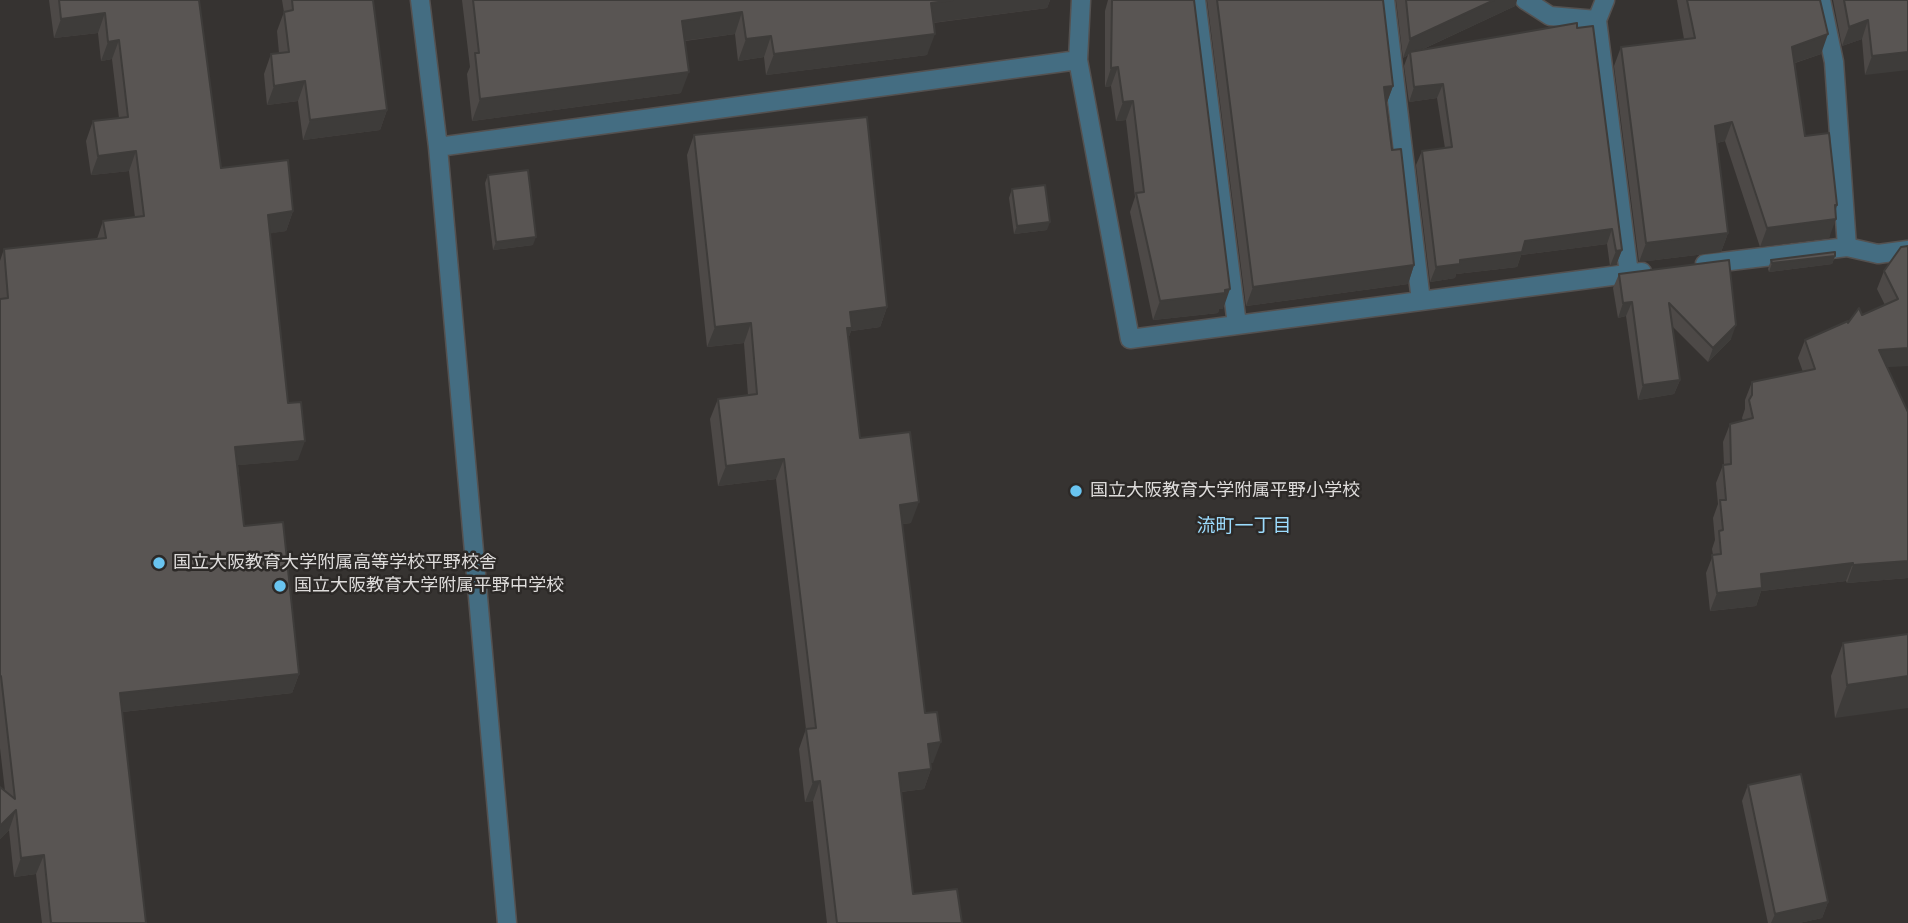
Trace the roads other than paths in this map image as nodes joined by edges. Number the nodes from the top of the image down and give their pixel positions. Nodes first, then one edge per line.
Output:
1 (420, 0) edge
2 (1081, 0) edge
3 (1196, 0) edge
4 (1385, 0) edge
5 (1525, 0) edge
6 (1605, 0) edge
7 (1821, 0) edge
8 (1597, 20) junction
9 (1078, 60) junction
10 (438, 147) junction
11 (1846, 247) junction
12 (1908, 250) edge
13 (1684, 267) edge
14 (1656, 270) edge
15 (1629, 274) junction
16 (1421, 301) junction
17 (1237, 325) junction
18 (507, 923) edge

1 - 10 street
2 - 9 street
3 - 17 street
4 - 16 street
5 - 8 street
6 - 8 street
7 - 11 street
8 - 15 street
9 - 10 street
9 - 17 street
10 - 18 street
11 - 12 street
11 - 13 street
14 - 15 street
15 - 16 street
16 - 17 street

